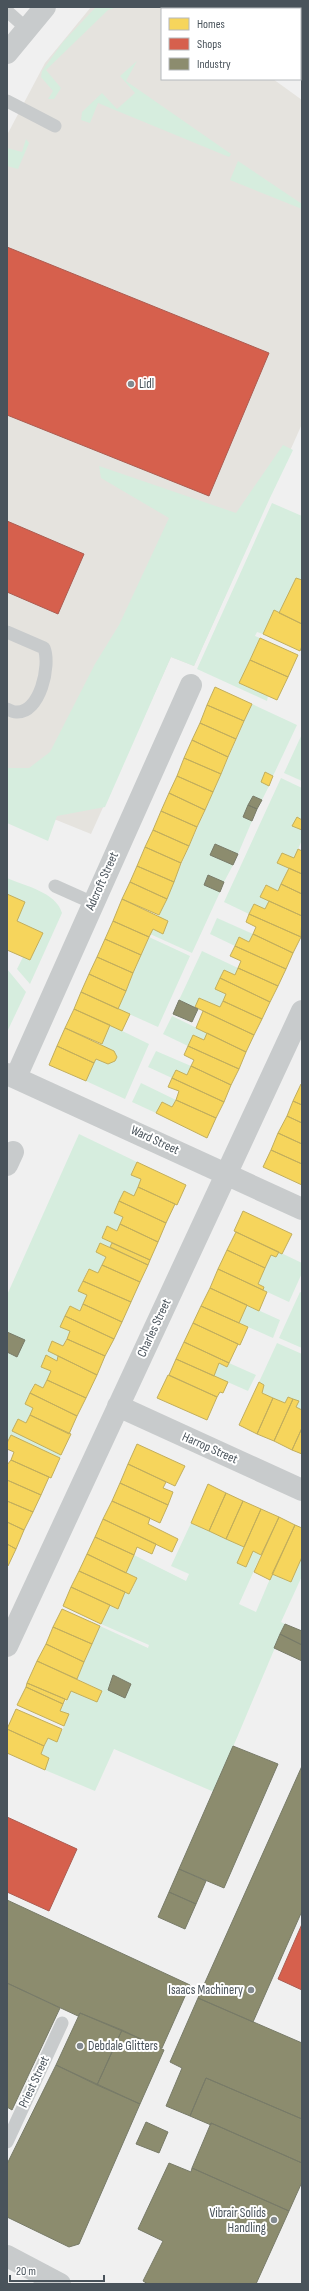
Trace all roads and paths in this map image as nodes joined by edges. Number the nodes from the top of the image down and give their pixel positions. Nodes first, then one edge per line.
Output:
1 (46, 7) edge
2 (7, 10) edge
3 (26, 28) junction
4 (7, 53) edge
5 (7, 101) edge
6 (55, 126) dead end
7 (7, 632) edge
8 (191, 685) dead end
9 (7, 709) edge
10 (55, 886) dead end
11 (93, 902) junction
12 (302, 1011) edge
13 (11, 1075) edge
14 (227, 1173) junction
15 (302, 1209) edge
16 (118, 1406) junction
17 (302, 1490) edge
18 (7, 1646) edge
19 (62, 2023) dead end
20 (7, 2142) edge
21 (8, 2257) edge
22 (60, 2284) edge

1 - 3 street
2 - 3 lane
3 - 4 street
5 - 6 lane
7 - 9 lane
8 - 11 street, Adcroft Street
10 - 11 lane
11 - 13 street, Adcroft Street
12 - 14 street, Charles Street
13 - 14 street, Ward Street
14 - 15 street, Ward Street
14 - 16 street, Charles Street
16 - 17 street, Harrop Street
16 - 18 street, Charles Street
19 - 20 lane, Priest Street
21 - 22 street

